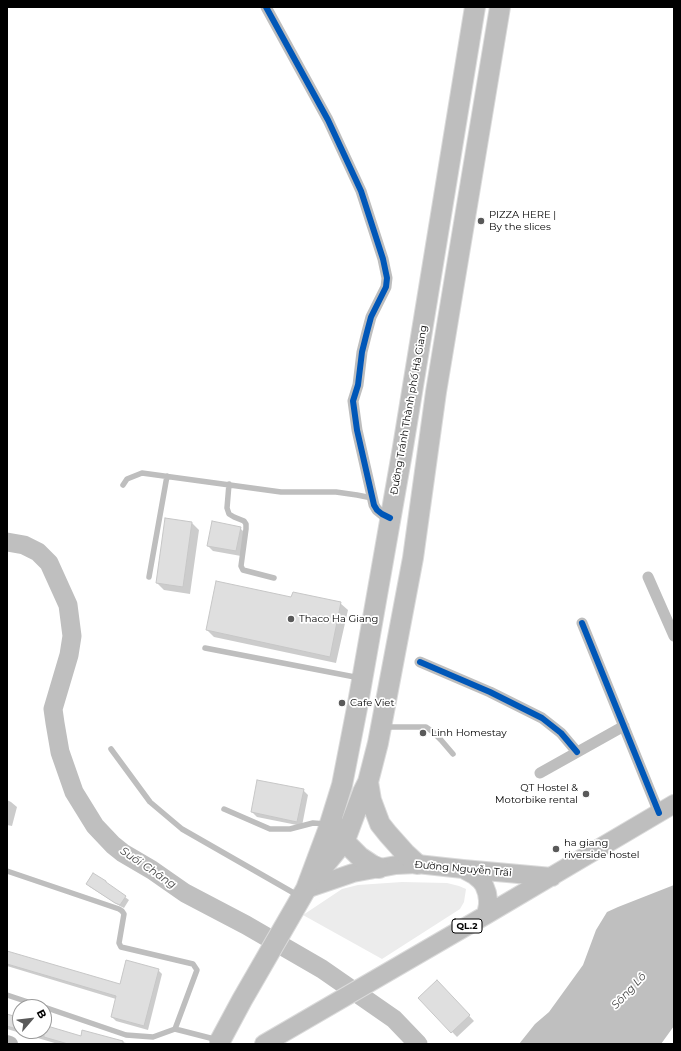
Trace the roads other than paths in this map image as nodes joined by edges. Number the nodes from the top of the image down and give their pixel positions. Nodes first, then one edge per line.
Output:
1 (266, 7) edge
2 (475, 7) edge
3 (500, 7) edge
4 (461, 96) junction
5 (485, 100) junction
6 (166, 476) junction
7 (229, 484) junction
8 (123, 485) dead end
9 (372, 498) junction
10 (390, 518) junction
11 (418, 525) junction
12 (149, 577) dead end
13 (648, 577) dead end
14 (274, 578) dead end
15 (582, 623) dead end
16 (674, 636) edge
17 (205, 648) dead end
18 (420, 662) dead end
19 (363, 678) junction
20 (624, 726) junction
21 (381, 727) junction
22 (111, 749) dead end
23 (576, 752) junction
24 (453, 754) dead end
25 (540, 773) dead end
26 (368, 782) junction
27 (674, 804) edge
28 (224, 809) dead end
29 (659, 813) junction
30 (333, 817) junction
31 (345, 840) junction
32 (417, 864) junction
33 (379, 868) junction
34 (463, 869) junction
35 (7, 871) edge
36 (552, 876) junction
37 (302, 897) junction
38 (486, 915) junction
39 (7, 995) edge
40 (19, 999) edge
41 (52, 1010) edge
42 (175, 1029) junction
43 (220, 1042) edge
44 (264, 1044) edge

1 - 9 street
2 - 4 highway, Đường Tránh Thành phố Hà Giang
3 - 5 highway
4 - 5 highway
4 - 10 highway, Đường Tránh Thành phố Hà Giang
5 - 11 highway
6 - 7 lane
6 - 8 lane
6 - 12 lane
7 - 9 lane
7 - 14 lane
9 - 10 street
10 - 11 highway
10 - 19 highway, Đường Tránh Thành phố Hà Giang
11 - 21 highway
13 - 16 street
15 - 20 street
17 - 19 lane
18 - 23 street
19 - 30 highway, Đường Tránh Thành phố Hà Giang
20 - 23 street
20 - 29 street
21 - 24 lane
21 - 26 highway
22 - 37 lane
23 - 25 street
26 - 31 highway
26 - 32 highway
27 - 29 main road, QL.2
28 - 30 lane
29 - 36 main road, QL.2
30 - 31 highway
30 - 37 highway, Đường Tránh Thành phố Hà Giang
31 - 33 highway
31 - 37 highway
32 - 33 main road, Đường Nguyễn Trãi
32 - 34 main road, Đường Nguyễn Trãi
33 - 37 main road, Đường Nguyễn Trãi
34 - 36 main road, Đường Nguyễn Trãi
34 - 38 main road
35 - 42 lane
36 - 38 main road, QL.2
37 - 43 highway
38 - 44 main road, QL.2
39 - 40 lane
41 - 42 lane
42 - 43 lane

